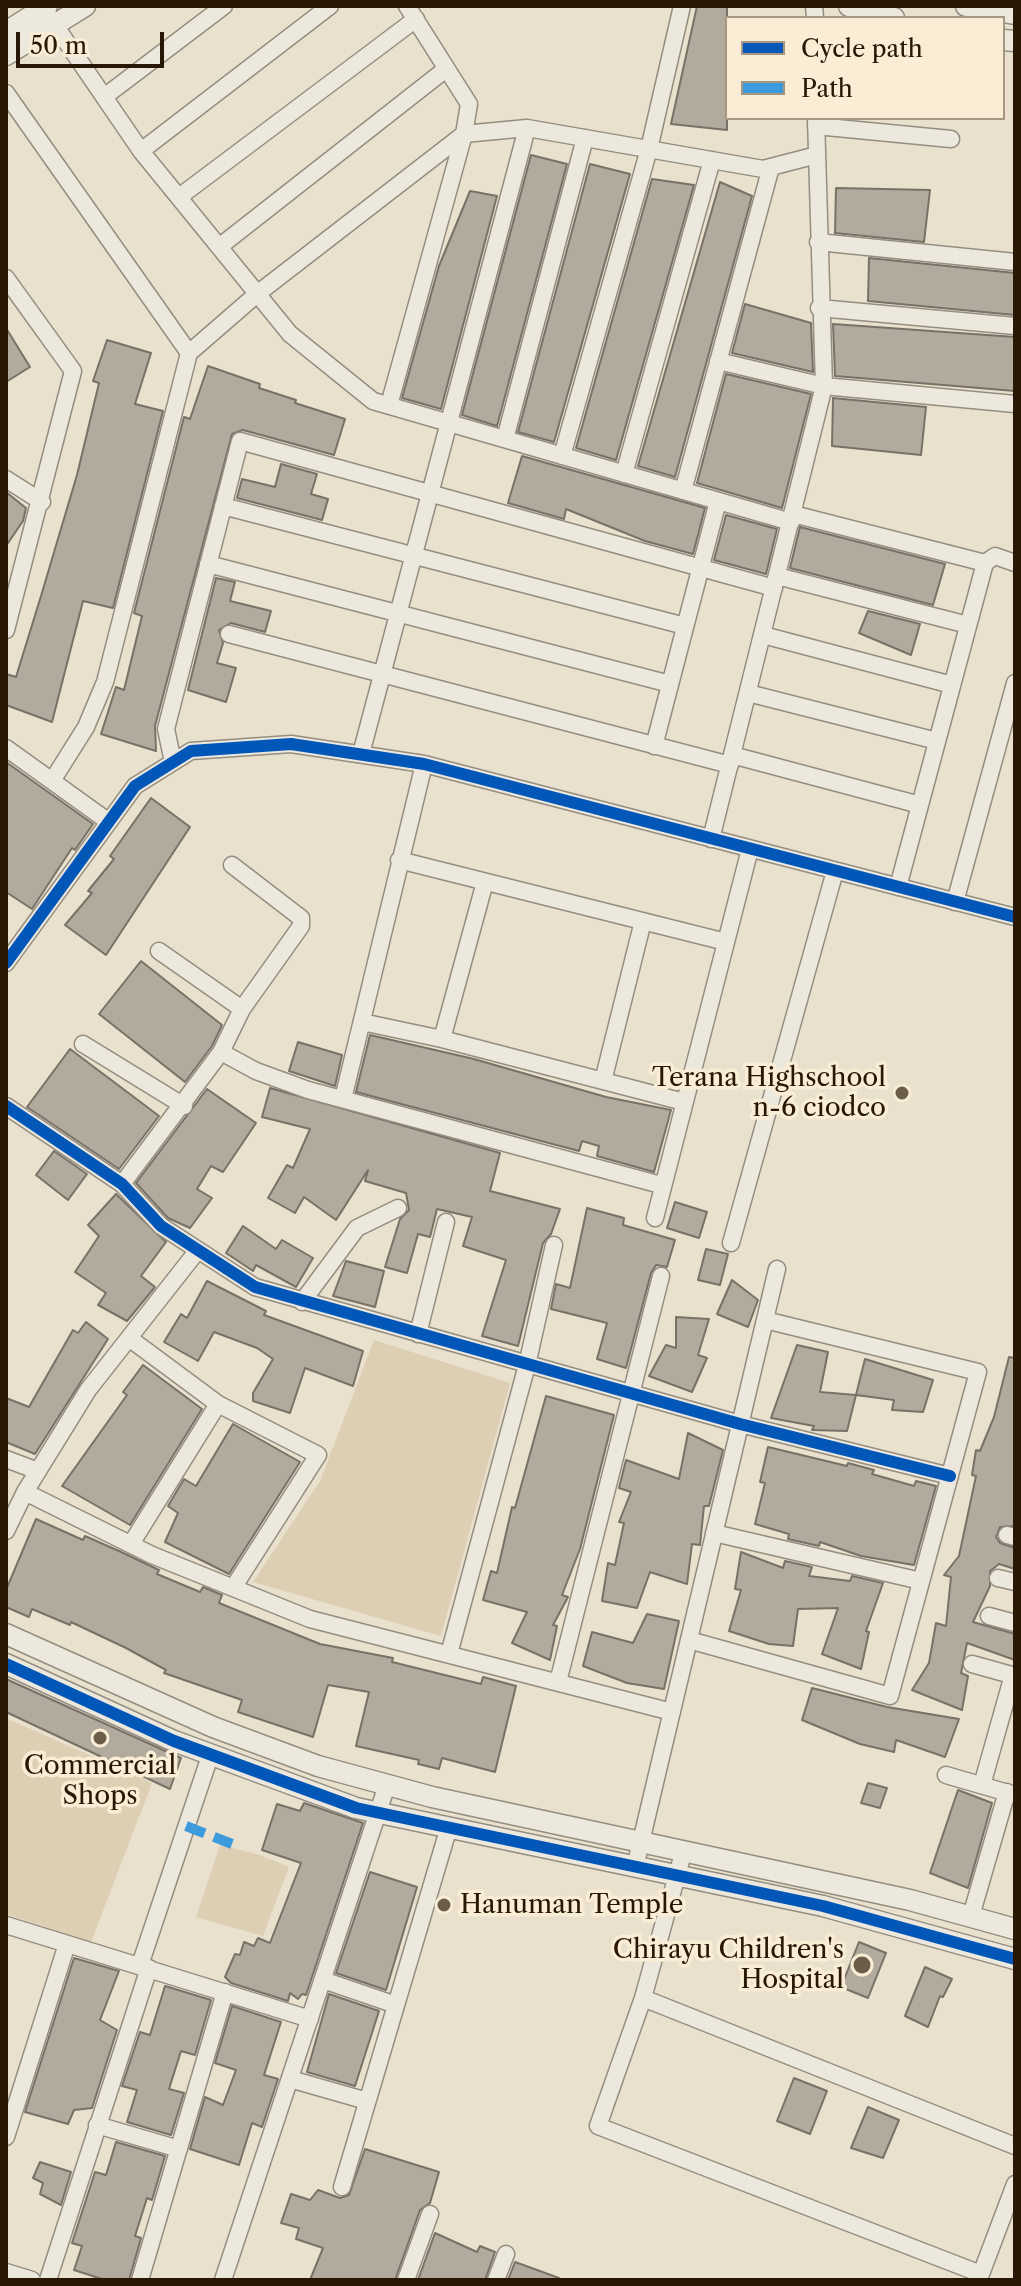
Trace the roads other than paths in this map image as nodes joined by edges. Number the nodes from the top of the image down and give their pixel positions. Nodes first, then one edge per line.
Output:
1 (85, 6) edge
2 (224, 6) edge
3 (330, 6) edge
4 (682, 6) edge
5 (849, 6) edge
6 (966, 6) edge
7 (411, 12) edge
8 (49, 13) edge
9 (1015, 14) edge
10 (886, 16) edge
11 (6, 32) edge
12 (6, 55) edge
13 (446, 69) junction
14 (6, 93) edge
15 (104, 97) junction
16 (816, 122) edge
17 (527, 128) junction
18 (464, 134) junction
19 (585, 138) junction
20 (951, 139) dead end
21 (649, 149) junction
22 (141, 151) junction
23 (817, 155) junction
24 (712, 160) junction
25 (771, 167) junction
26 (179, 197) junction
27 (818, 242) junction
28 (219, 247) junction
29 (1015, 262) edge
30 (6, 278) edge
31 (257, 294) junction
32 (819, 308) junction
33 (1015, 326) edge
34 (189, 353) junction
35 (718, 361) junction
36 (824, 386) junction
37 (1015, 404) edge
38 (389, 405) junction
39 (449, 423) junction
40 (505, 439) junction
41 (562, 456) junction
42 (624, 474) junction
43 (6, 479) edge
44 (683, 491) junction
45 (429, 496) junction
46 (718, 501) junction
47 (42, 502) junction
48 (223, 506) junction
49 (792, 518) junction
50 (414, 554) junction
51 (985, 563) junction
52 (1015, 563) edge
53 (208, 564) junction
54 (700, 569) junction
55 (776, 582) junction
56 (398, 615) junction
57 (968, 625) junction
58 (685, 626) junction
59 (6, 629) edge
60 (229, 634) dead end
61 (763, 635) junction
62 (382, 675) junction
63 (1015, 683) edge
64 (670, 684) junction
65 (952, 685) junction
66 (748, 693) junction
67 (937, 741) junction
68 (654, 746) junction
69 (6, 748) edge
70 (361, 754) junction
71 (731, 760) junction
72 (173, 762) junction
73 (424, 764) junction
74 (52, 781) junction
75 (920, 805) junction
76 (109, 822) junction
77 (711, 839) junction
78 (750, 849) junction
79 (399, 860) junction
80 (232, 865) dead end
81 (835, 871) junction
82 (485, 882) junction
83 (898, 887) junction
84 (955, 902) junction
85 (1015, 917) edge
86 (643, 921) junction
87 (726, 942) junction
88 (159, 951) dead end
89 (6, 963) edge
90 (242, 1009) junction
91 (362, 1022) junction
92 (442, 1039) junction
93 (83, 1044) dead end
94 (221, 1052) junction
95 (603, 1081) junction
96 (343, 1099) junction
97 (684, 1102) junction
98 (6, 1106) edge
99 (184, 1106) junction
100 (122, 1184) junction
101 (661, 1185) junction
102 (398, 1208) dead end
103 (655, 1218) dead end
104 (446, 1222) dead end
105 (731, 1243) dead end
106 (554, 1245) dead end
107 (198, 1250) junction
108 (777, 1269) dead end
109 (661, 1276) dead end
110 (302, 1302) junction
111 (765, 1320) junction
112 (418, 1334) junction
113 (129, 1338) junction
114 (527, 1365) junction
115 (633, 1394) junction
116 (218, 1404) junction
117 (740, 1424) junction
118 (6, 1459) edge
119 (38, 1471) junction
120 (950, 1476) junction
121 (25, 1492) junction
122 (6, 1531) edge
123 (714, 1533) junction
124 (131, 1544) junction
125 (998, 1578) dead end
126 (921, 1581) junction
127 (1015, 1582) edge
128 (233, 1588) junction
129 (989, 1616) dead end
130 (1015, 1623) edge
131 (6, 1634) edge
132 (689, 1640) junction
133 (449, 1654) junction
134 (6, 1664) edge
135 (972, 1664) dead end
136 (1014, 1675) edge
137 (558, 1682) junction
138 (672, 1712) junction
139 (210, 1756) junction
140 (946, 1775) dead end
141 (387, 1785) junction
142 (982, 1785) junction
143 (1011, 1793) edge
144 (378, 1813) junction
145 (449, 1827) junction
146 (642, 1841) junction
147 (684, 1850) junction
148 (635, 1867) junction
149 (678, 1876) junction
150 (971, 1916) junction
151 (6, 1925) edge
152 (1015, 1929) edge
153 (67, 1944) junction
154 (1015, 1959) edge
155 (144, 1967) junction
156 (323, 1980) junction
157 (225, 1992) junction
158 (643, 1998) junction
159 (396, 2005) junction
160 (310, 2019) junction
161 (290, 2079) junction
162 (12, 2095) edge
163 (367, 2101) junction
164 (97, 2125) junction
165 (6, 2137) edge
166 (1015, 2146) edge
167 (179, 2149) junction
168 (1015, 2184) edge
169 (342, 2187) dead end
170 (430, 2214) dead end
171 (506, 2254) dead end
172 (6, 2272) edge
173 (32, 2280) edge
174 (48, 2280) edge
175 (140, 2280) edge
176 (223, 2280) edge
177 (406, 2280) edge
178 (496, 2280) edge

1 - 8 street
2 - 15 street
3 - 22 street
4 - 21 street
5 - 10 street
6 - 9 street
7 - 13 street
7 - 26 street
8 - 11 street
8 - 12 street
8 - 15 street
13 - 18 street
13 - 28 street
14 - 34 street
15 - 22 street
16 - 20 street
16 - 23 street
17 - 18 street
17 - 19 street
17 - 39 street
18 - 31 street
18 - 38 street
19 - 21 street
19 - 40 street
21 - 24 street
21 - 41 street
22 - 26 street
23 - 25 street
23 - 27 street
24 - 25 street
24 - 42 street
25 - 35 street
26 - 28 street
27 - 29 street
27 - 32 street
28 - 31 street
30 - 47 street
31 - 34 street
31 - 38 street
32 - 33 street
32 - 36 street
34 - 74 street
35 - 36 street
35 - 44 street
36 - 37 street
36 - 49 street
38 - 39 street
39 - 40 street
39 - 45 street
40 - 41 street
41 - 42 street
42 - 44 street
43 - 47 street
44 - 46 street
45 - 48 street
45 - 50 street
45 - 54 street
46 - 49 street
46 - 54 street
47 - 59 street
48 - 50 street
48 - 53 street
49 - 51 street
49 - 55 street
50 - 56 street
50 - 58 street
51 - 52 street
51 - 57 street
53 - 56 street
53 - 72 street
54 - 55 street
54 - 58 street
55 - 57 street
55 - 61 street
56 - 62 street
56 - 64 street
57 - 65 street
58 - 64 street
60 - 62 street
61 - 65 street
61 - 66 street
62 - 68 street
62 - 70 street
63 - 84 street
64 - 68 street
65 - 67 street
66 - 67 street
66 - 71 street
67 - 75 street
68 - 71 street
69 - 74 street
70 - 72 street
70 - 73 street
71 - 75 street
71 - 77 street
72 - 76 street
73 - 77 street
73 - 79 street
74 - 76 street
75 - 83 street
76 - 89 street
77 - 78 street
78 - 81 street
78 - 87 street
79 - 82 street
79 - 91 street
80 - 90 street
81 - 83 street
81 - 105 street
82 - 86 street
82 - 92 street
83 - 84 street
84 - 85 street
86 - 87 street
86 - 95 street
87 - 97 street
88 - 90 street
90 - 94 street
91 - 92 street
91 - 96 street
92 - 95 street
93 - 99 street
94 - 96 street
94 - 99 street
95 - 97 street
96 - 101 street
97 - 101 street
98 - 100 street
99 - 100 street
100 - 107 street
101 - 103 street
102 - 110 street
104 - 112 street
106 - 114 street
107 - 110 street
107 - 113 street
108 - 111 street
109 - 115 street
110 - 112 street
111 - 117 street
111 - 120 street
112 - 114 street
113 - 116 street
113 - 119 street
114 - 115 street
114 - 133 street
115 - 117 street
115 - 137 street
116 - 124 street
116 - 128 street
117 - 120 street
117 - 123 street
118 - 119 street
119 - 121 street
120 - 126 street
121 - 122 street
121 - 124 street
123 - 126 street
123 - 132 street
124 - 128 street
125 - 127 street
126 - 132 street
128 - 133 street
129 - 130 street
131 - 141 street
132 - 138 street
133 - 137 street
134 - 139 street
135 - 136 street
136 - 142 street
137 - 138 street
138 - 146 street
139 - 144 street
139 - 155 street
140 - 142 street
141 - 144 street
141 - 146 street
142 - 143 street
143 - 150 street
144 - 145 street
144 - 156 street
145 - 148 street
145 - 159 street
146 - 147 street
146 - 148 street
147 - 149 street
147 - 150 street
148 - 149 street
149 - 154 street
149 - 158 street
150 - 152 street
151 - 153 street
153 - 155 street
153 - 162 street
155 - 157 street
155 - 164 street
156 - 159 street
156 - 160 street
157 - 160 street
157 - 167 street
158 - 166 street
158 - 168 street
159 - 163 street
160 - 161 street
161 - 163 street
161 - 176 street
162 - 165 street
163 - 169 street
164 - 167 street
164 - 174 street
167 - 175 street
170 - 177 street
171 - 178 street
172 - 173 street

